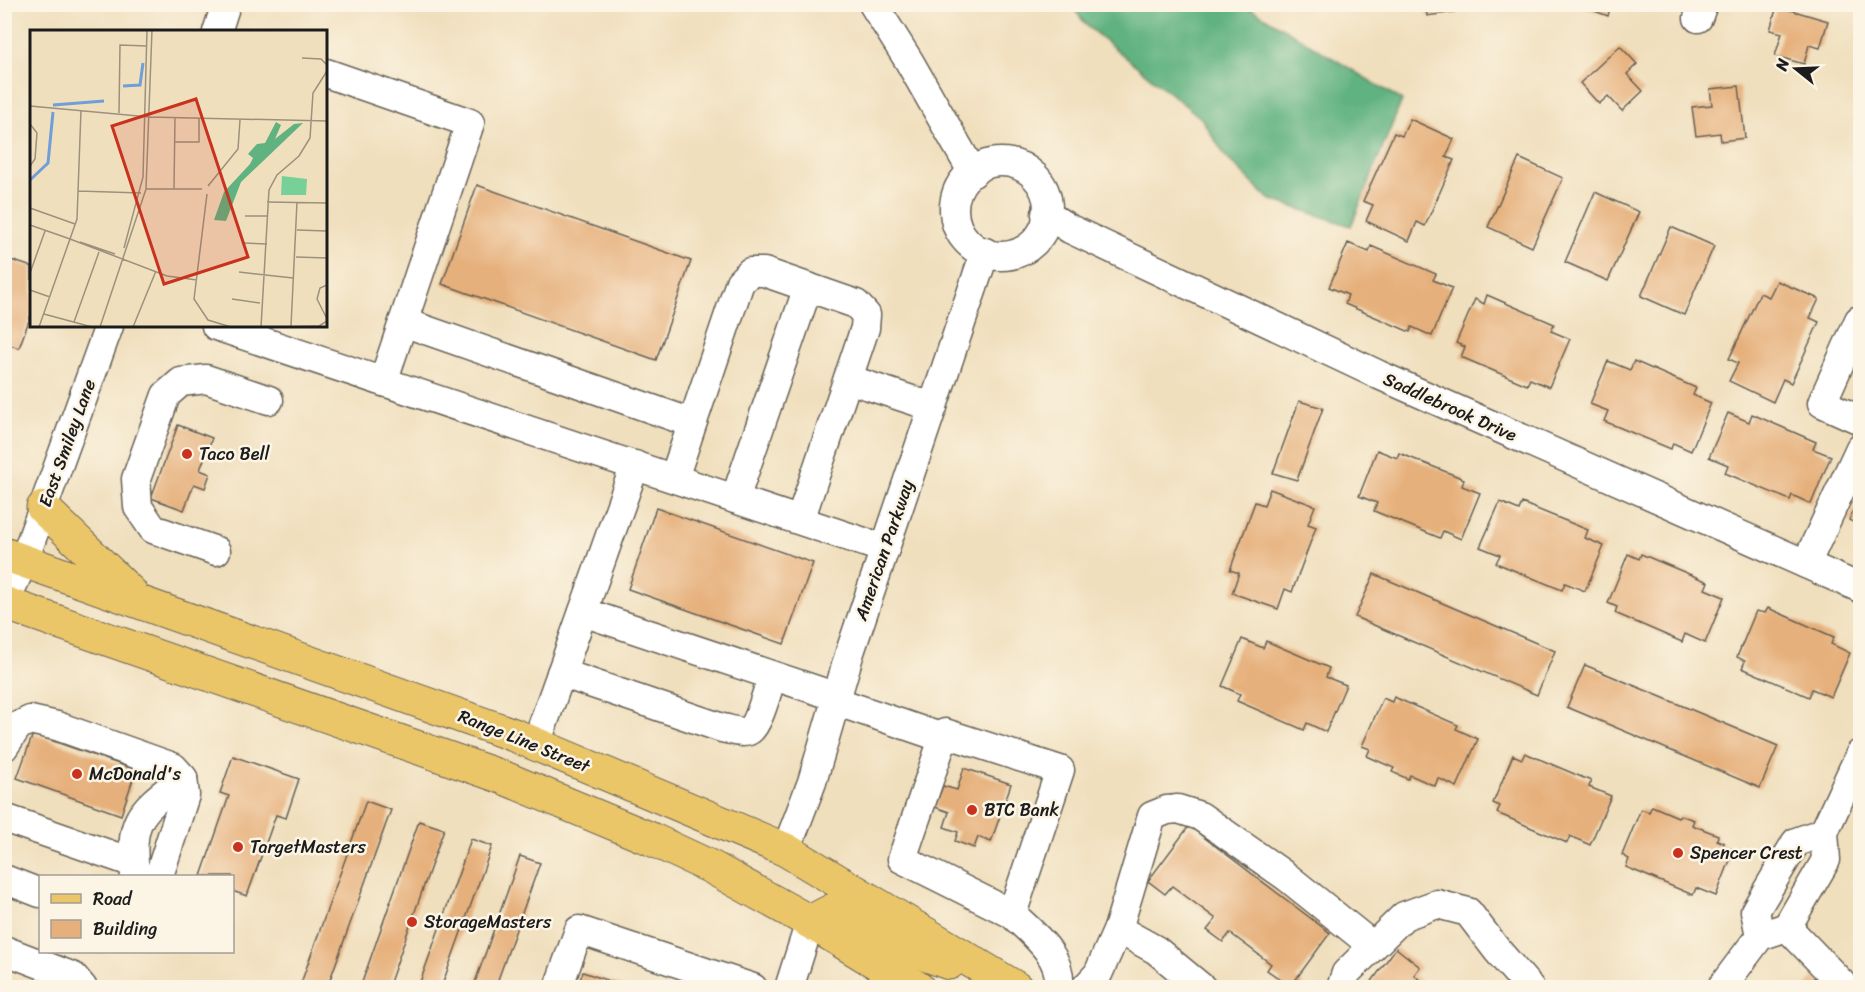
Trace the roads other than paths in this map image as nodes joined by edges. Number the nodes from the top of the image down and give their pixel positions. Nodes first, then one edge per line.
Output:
1 (226, 4) edge
2 (873, 4) edge
3 (218, 30) edge
4 (327, 73) edge
5 (973, 173) junction
6 (1046, 214) junction
7 (985, 252) junction
8 (808, 287) junction
9 (1859, 320) edge
10 (403, 322) junction
11 (109, 327) edge
12 (219, 327) edge
13 (848, 379) junction
14 (383, 382) junction
15 (269, 400) dead end
16 (933, 407) junction
17 (1860, 420) edge
18 (692, 423) junction
19 (1860, 448) edge
20 (635, 465) junction
21 (674, 478) junction
22 (735, 499) junction
23 (43, 508) junction
24 (800, 520) junction
25 (885, 549) junction
26 (216, 551) dead end
27 (14, 557) edge
28 (1806, 564) junction
29 (1860, 588) edge
30 (138, 601) junction
31 (5, 604) edge
32 (582, 612) junction
33 (561, 673) junction
34 (772, 676) junction
35 (836, 699) junction
36 (943, 738) junction
37 (536, 744) junction
38 (4, 747) edge
39 (1860, 754) edge
40 (183, 778) junction
41 (593, 815) junction
42 (4, 818) edge
43 (1824, 832) junction
44 (786, 850) junction
45 (134, 870) edge
46 (159, 875) edge
47 (4, 879) edge
48 (39, 893) edge
49 (1012, 914) junction
50 (810, 922) junction
51 (1788, 927) junction
52 (1118, 929) junction
53 (1760, 936) junction
54 (1373, 946) junction
55 (4, 950) edge
56 (1091, 986) edge
57 (83, 987) edge
58 (558, 987) edge
59 (753, 987) edge
60 (789, 987) edge
61 (918, 987) edge
62 (1016, 987) edge
63 (1059, 987) edge
64 (1202, 987) edge
65 (1341, 987) edge
66 (1530, 987) edge
67 (1720, 987) edge
68 (1846, 987) edge

1 - 3 street
2 - 5 street
4 - 10 street
5 - 6 street
5 - 7 street
6 - 7 street
6 - 28 street, Saddlebrook Drive
7 - 16 street, American Parkway
8 - 13 street
8 - 18 street
8 - 22 street
9 - 17 street
10 - 14 street
10 - 18 street
11 - 23 street, East Smiley Lane
12 - 14 street
13 - 16 street
13 - 24 street
14 - 20 street
15 - 26 street
16 - 25 street, American Parkway
18 - 21 street
19 - 28 street
20 - 21 street
20 - 32 street
21 - 22 street
22 - 24 street
23 - 27 street, East Smiley Lane
23 - 30 main road
24 - 25 street
25 - 35 street, American Parkway
27 - 30 main road, Range Line Street
27 - 31 street, East Smiley Lane
28 - 29 street, Saddlebrook Drive
30 - 37 main road, Range Line Street
31 - 41 main road
32 - 33 street
32 - 34 street
33 - 34 street
33 - 37 street
34 - 35 street
35 - 36 street
35 - 44 street, American Parkway
36 - 49 street
36 - 49 street
37 - 44 main road, Range Line Street
38 - 40 street
39 - 43 street
40 - 45 street
40 - 46 street
41 - 44 main road
41 - 50 main road
42 - 45 street
43 - 51 street
43 - 53 street
44 - 62 main road, Range Line Street
47 - 48 street
49 - 63 street
50 - 60 street
50 - 61 main road
50 - 62 main road
51 - 53 street
51 - 68 street
52 - 54 street
52 - 56 street
52 - 64 street
53 - 67 street
54 - 65 street
54 - 66 street
55 - 57 street
58 - 59 street

